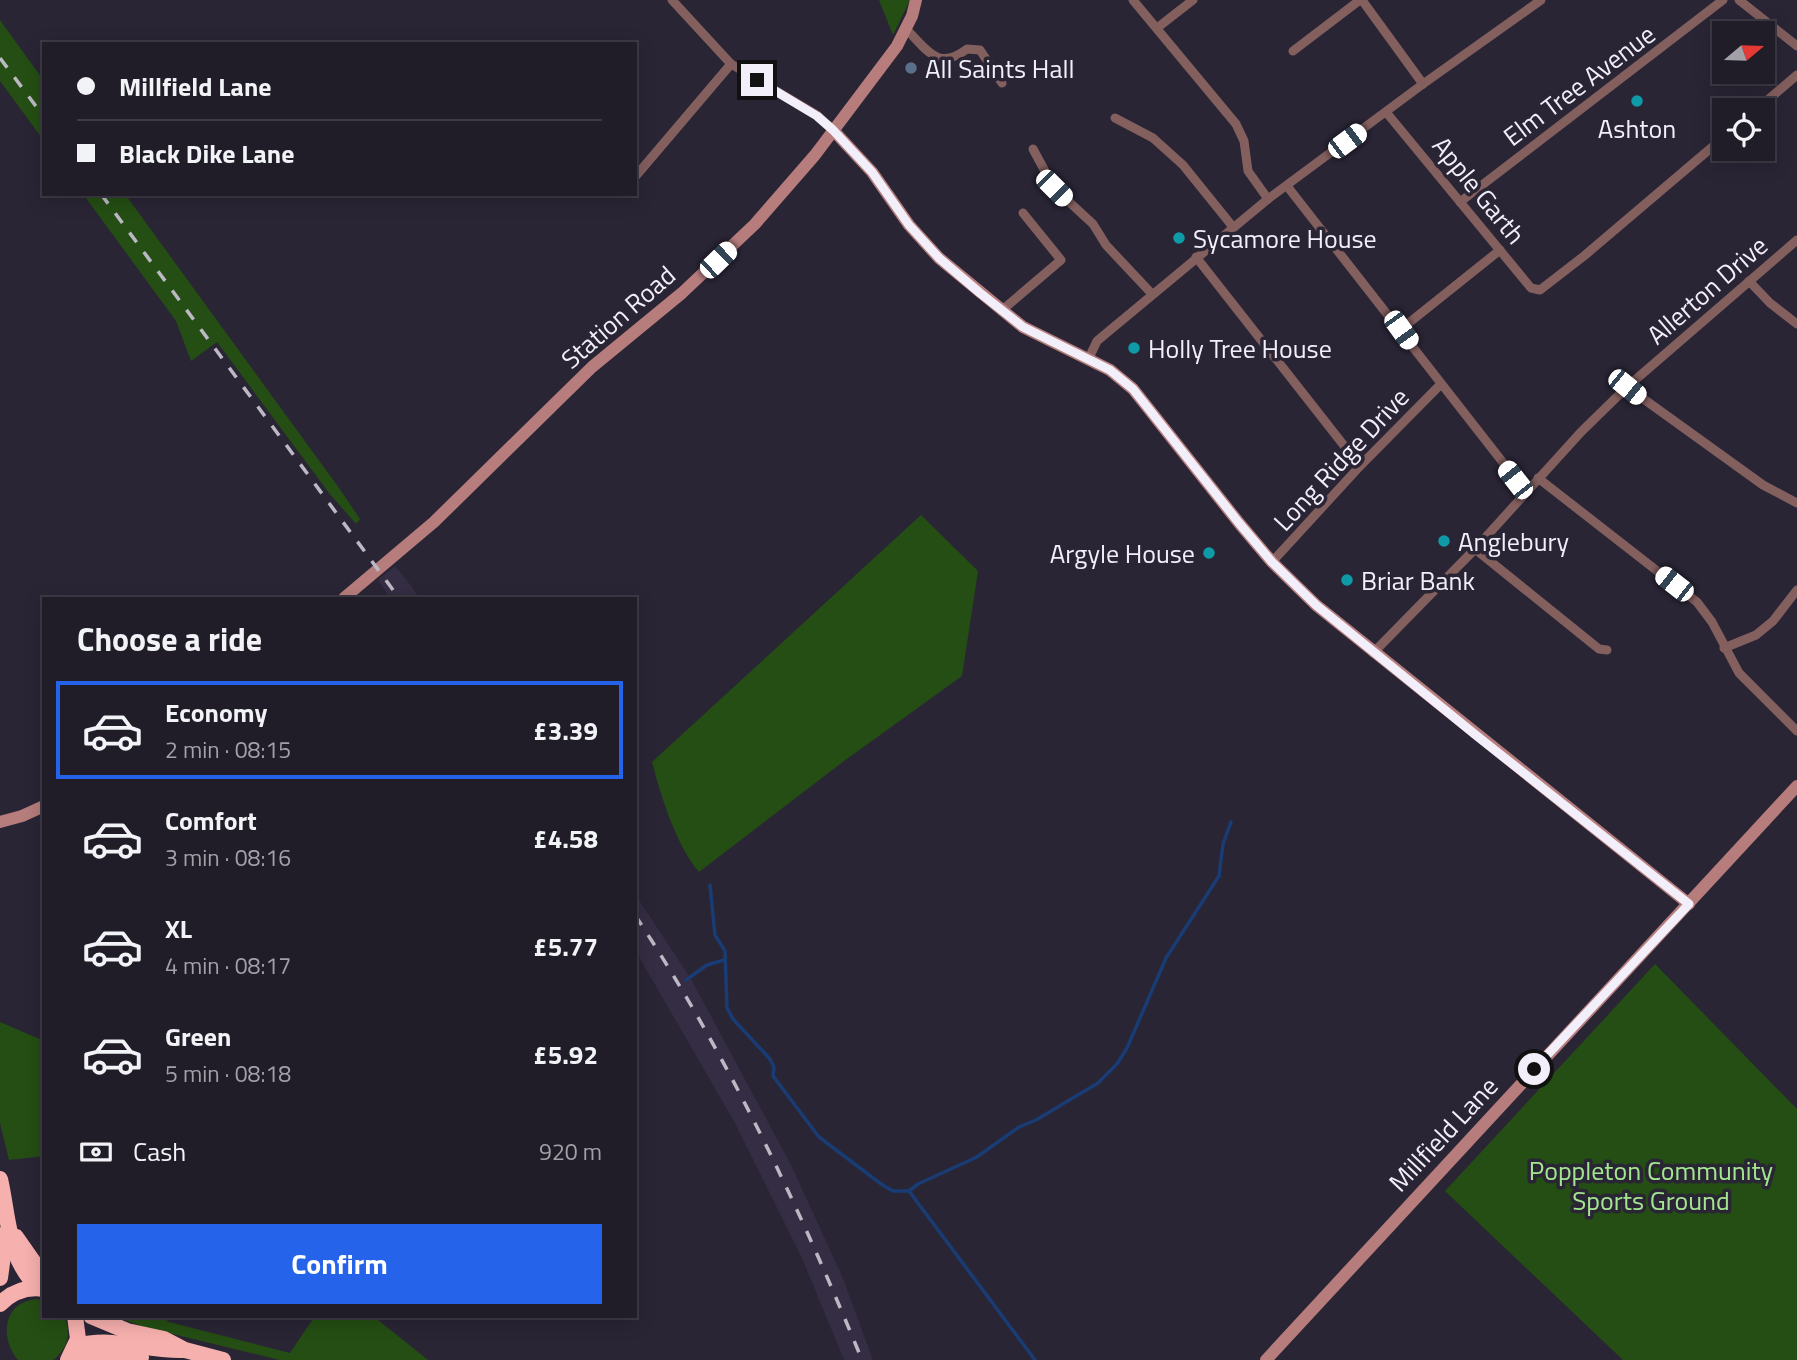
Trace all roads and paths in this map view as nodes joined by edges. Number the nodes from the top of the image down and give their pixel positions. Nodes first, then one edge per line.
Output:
1 (671, 0) edge
2 (916, 0) edge
3 (1133, 0) edge
4 (1194, 0) edge
5 (1361, 0) edge
6 (1541, 0) edge
7 (1723, 0) edge
8 (1739, 0) edge
9 (905, 28) junction
10 (1157, 28) junction
11 (1797, 46) edge
12 (1293, 51) dead end
13 (731, 64) junction
14 (1797, 75) edge
15 (1002, 83) dead end
16 (1423, 83) junction
17 (1770, 98) edge
18 (1386, 112) junction
19 (1115, 118) dead end
20 (833, 130) junction
21 (1712, 147) edge
22 (1033, 149) dead end
23 (637, 175) edge
24 (1287, 186) junction
25 (1268, 199) junction
26 (1460, 202) junction
27 (1023, 213) dead end
28 (1233, 227) junction
29 (1797, 240) edge
30 (1500, 250) junction
31 (1196, 257) junction
32 (1749, 281) junction
33 (1152, 294) junction
34 (1001, 311) junction
35 (1797, 324) edge
36 (1401, 330) junction
37 (1089, 358) junction
38 (1441, 384) junction
39 (1627, 387) junction
40 (1360, 466) junction
41 (1538, 478) junction
42 (1525, 492) junction
43 (1797, 503) edge
44 (1475, 549) junction
45 (1272, 562) junction
46 (1797, 590) edge
47 (345, 597) edge
48 (1724, 648) junction
49 (1607, 650) dead end
50 (1373, 653) junction
51 (1797, 731) edge
52 (1797, 786) edge
53 (42, 807) edge
54 (4, 818) edge
55 (0, 830) edge
56 (1689, 904) junction
57 (0, 1178) edge
58 (7, 1224) junction
59 (0, 1278) edge
60 (42, 1285) edge
61 (0, 1304) edge
62 (75, 1318) edge
63 (96, 1318) edge
64 (185, 1350) junction
65 (76, 1355) edge
66 (158, 1360) edge
67 (223, 1360) edge
68 (1266, 1360) edge

1 - 13 street
2 - 9 street, Station Road
3 - 10 street
4 - 10 street
5 - 12 street
5 - 16 street
6 - 16 street
7 - 26 street, Elm Tree Avenue
8 - 11 street
9 - 15 street
9 - 20 street, Station Road
10 - 25 street
13 - 20 street
13 - 23 street
14 - 17 street
16 - 18 street
18 - 24 street
18 - 26 street, Apple Garth
19 - 28 street
20 - 34 street
20 - 47 street, Station Road
21 - 30 street, Apple Garth
22 - 33 street
24 - 25 street
24 - 36 street
25 - 28 street
26 - 30 street, Apple Garth
27 - 34 street
28 - 31 street
29 - 32 street, Allerton Drive
30 - 36 street
31 - 33 street
31 - 40 street
32 - 35 street
32 - 39 street, Allerton Drive
33 - 37 street
34 - 37 street
36 - 38 street
37 - 45 street
38 - 40 street, Long Ridge Drive
38 - 42 street
39 - 41 street, Allerton Drive
39 - 43 street
40 - 45 street, Long Ridge Drive
41 - 42 street, Allerton Drive
41 - 48 street
42 - 44 street, Allerton Drive
44 - 49 street
44 - 50 street, Allerton Drive
45 - 50 street
46 - 48 street
48 - 51 street
50 - 56 street
52 - 56 street, Millfield Lane
53 - 54 street
54 - 55 street
56 - 68 street, Millfield Lane
57 - 58 highway
58 - 59 highway
58 - 60 highway
60 - 61 highway
62 - 65 highway
63 - 64 highway
64 - 65 highway
64 - 67 highway
65 - 66 highway

